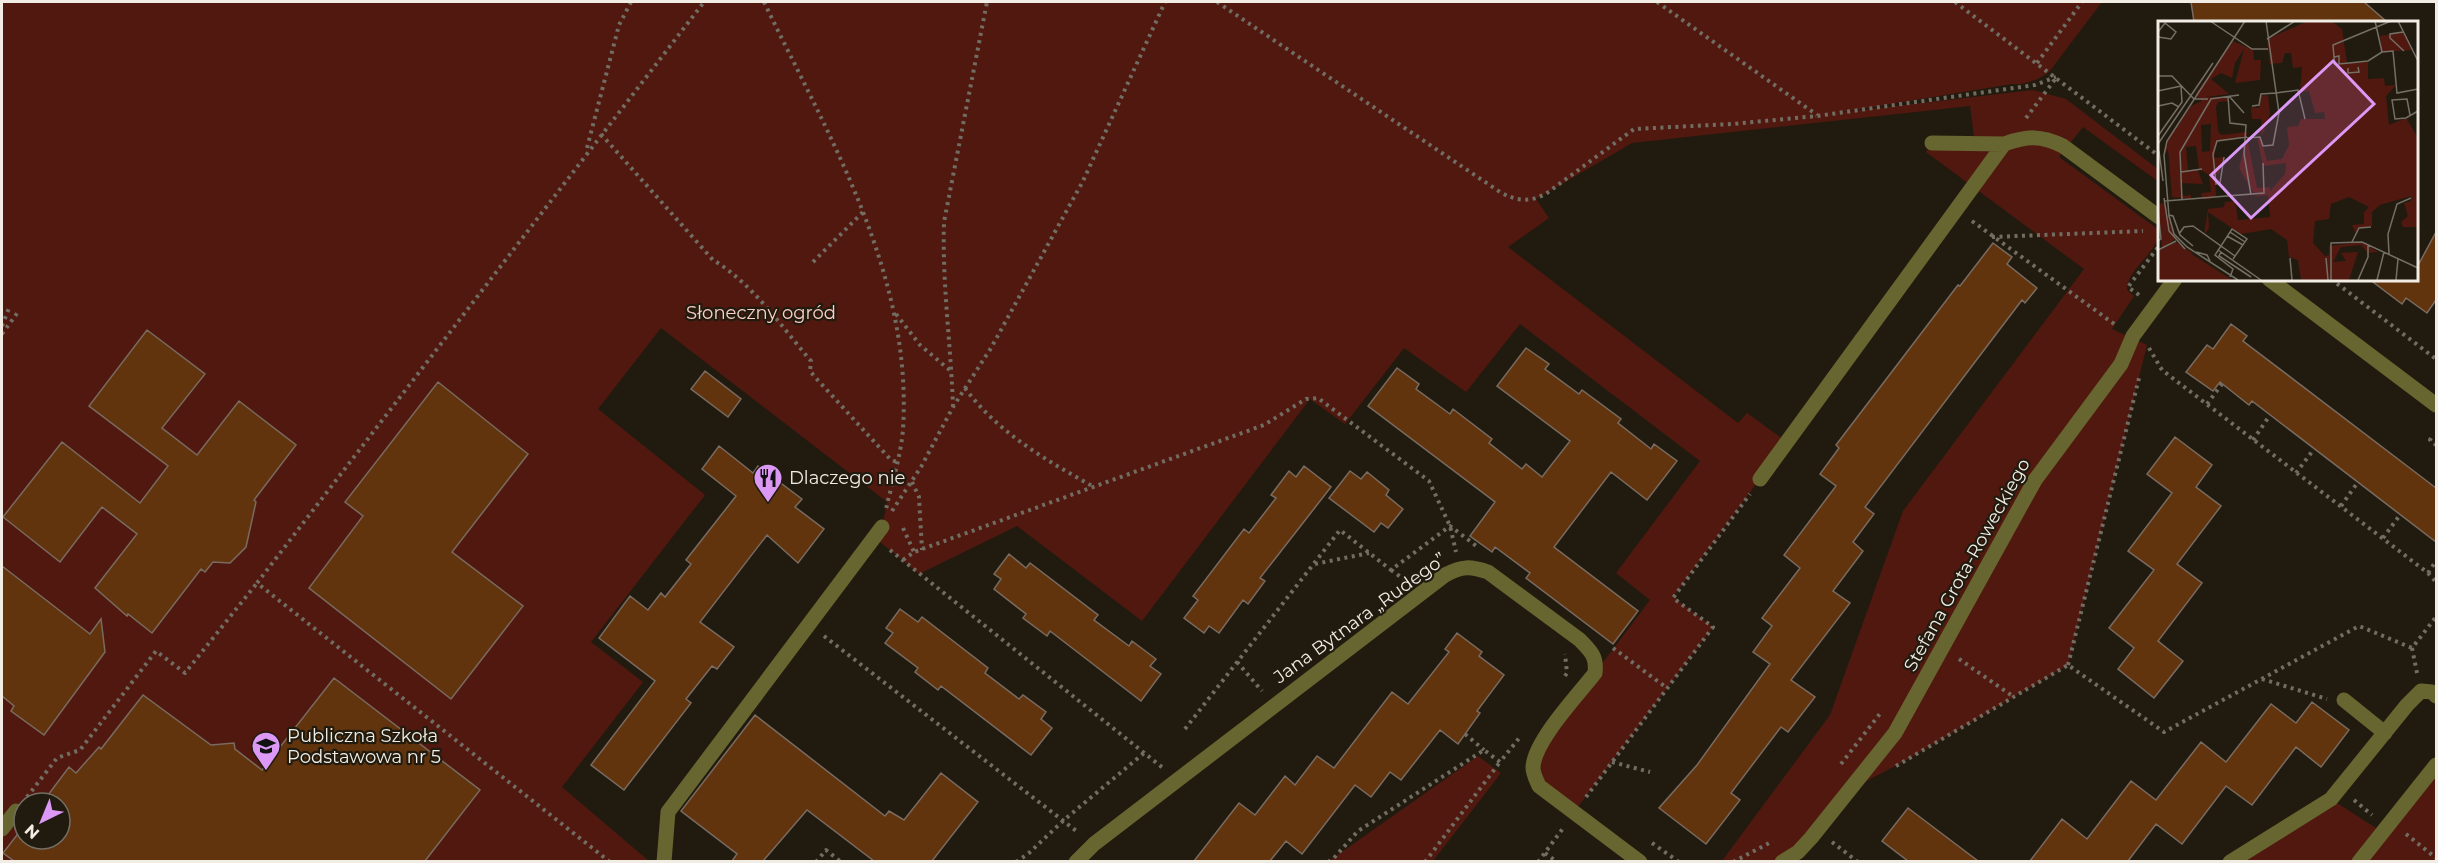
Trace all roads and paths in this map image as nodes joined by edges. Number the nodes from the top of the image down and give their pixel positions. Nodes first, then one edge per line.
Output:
1 (631, 2) edge
2 (704, 2) edge
3 (764, 2) edge
4 (987, 2) edge
5 (1165, 2) edge
6 (1217, 2) edge
7 (1657, 2) edge
8 (1955, 2) edge
9 (2082, 2) edge
10 (2037, 63) junction
11 (2056, 77) junction
12 (1817, 116) junction
13 (601, 134) junction
14 (2020, 138) junction
15 (1932, 143) dead end
16 (2004, 144) junction
17 (586, 152) junction
18 (2158, 155) edge
19 (1956, 209) junction
20 (863, 212) junction
21 (2158, 216) edge
22 (2146, 231) dead end
23 (1992, 237) junction
24 (2158, 247) edge
25 (813, 262) dead end
26 (2174, 280) edge
27 (2270, 280) edge
28 (2332, 280) edge
29 (2140, 299) dead end
30 (9, 308) dead end
31 (894, 310) junction
32 (18, 312) dead end
33 (2, 326) edge
34 (2120, 328) dead end
35 (2, 334) edge
36 (2142, 356) dead end
37 (2436, 359) edge
38 (2141, 368) dead end
39 (952, 372) junction
40 (2222, 384) dead end
41 (965, 388) junction
42 (2207, 404) junction
43 (2436, 405) edge
44 (953, 407) junction
45 (2270, 416) dead end
46 (2431, 438) dead end
47 (2253, 440) junction
48 (2436, 445) edge
49 (2314, 449) dead end
50 (897, 462) junction
51 (2296, 473) junction
52 (1760, 478) dead end
53 (912, 481) junction
54 (2358, 482) dead end
55 (1095, 487) junction
56 (2340, 506) junction
57 (1742, 507) dead end
58 (2400, 515) dead end
59 (1450, 526) junction
60 (878, 532) junction
61 (2382, 538) junction
62 (922, 550) junction
63 (1369, 553) junction
64 (903, 560) junction
65 (2436, 561) edge
66 (1314, 564) junction
67 (1459, 567) junction
68 (2428, 573) junction
69 (2436, 582) edge
70 (257, 584) junction
71 (2436, 617) edge
72 (809, 624) junction
73 (2412, 648) junction
74 (1561, 649) dead end
75 (1953, 655) dead end
76 (1237, 662) junction
77 (2068, 665) junction
78 (2262, 679) junction
79 (1562, 681) dead end
80 (2421, 691) junction
81 (1264, 693) dead end
82 (2436, 696) edge
83 (2014, 697) junction
84 (2344, 700) joint
85 (1886, 703) dead end
86 (1185, 729) dead end
87 (1526, 730) dead end
88 (2385, 733) junction
89 (1465, 734) dead end
90 (1484, 750) junction
91 (1144, 753) junction
92 (1500, 762) junction
93 (1612, 762) junction
94 (1840, 765) dead end
95 (2436, 765) edge
96 (1893, 768) dead end
97 (1650, 772) dead end
98 (1178, 780) junction
99 (2340, 788) junction
100 (31, 791) edge
101 (1574, 812) junction
102 (12, 816) edge
103 (1064, 820) junction
104 (2388, 824) junction
105 (2, 829) edge
106 (1817, 831) junction
107 (1781, 837) dead end
108 (1094, 844) junction
109 (1545, 853) junction
110 (2436, 858) edge
111 (1335, 860) edge
112 (610, 861) edge
113 (664, 861) edge
114 (816, 861) edge
115 (841, 861) edge
116 (1016, 861) edge
117 (1076, 861) edge
118 (1328, 861) edge
119 (1425, 861) edge
120 (1538, 861) edge
121 (1557, 861) edge
122 (1640, 861) edge
123 (1733, 861) edge
124 (1782, 861) edge
125 (1858, 861) edge
126 (2230, 861) edge
127 (2359, 861) edge

1 - 17 path
2 - 13 path
3 - 20 path
4 - 39 path
5 - 41 path
6 - 12 path
7 - 12 path
8 - 10 path
9 - 10 path
10 - 11 path
11 - 12 path
11 - 14 path
11 - 18 path
13 - 17 path
13 - 50 path
14 - 16 street
14 - 21 street
15 - 16 street
16 - 19 street
17 - 70 path
19 - 23 path
19 - 52 street
20 - 25 path
20 - 31 path
22 - 23 path
23 - 34 path
24 - 29 path
26 - 106 street, Stefana Grota-Roweckiego
27 - 43 street
28 - 37 path
30 - 33 path
31 - 39 path
31 - 50 path
32 - 35 path
36 - 42 path
38 - 77 path
39 - 44 path
40 - 42 path
41 - 44 path
41 - 55 path
42 - 47 path
44 - 53 path
45 - 47 path
46 - 48 path
47 - 51 path
49 - 51 path
50 - 60 path
51 - 56 path
53 - 60 path
53 - 62 path
54 - 56 path
55 - 59 path
55 - 62 path
56 - 61 path
57 - 93 path
58 - 61 path
59 - 63 path
59 - 67 path
60 - 64 path
60 - 72 street
61 - 68 path
62 - 64 path
63 - 66 path
63 - 66 path
64 - 91 path
65 - 68 path
66 - 76 path
67 - 98 street, Jana Bytnara „Rudego”
67 - 101 street, Jana Bytnara „Rudego”
68 - 69 path
70 - 100 path
70 - 112 path
71 - 73 path
72 - 103 path
72 - 113 street
73 - 78 path
73 - 80 path
74 - 79 path
75 - 83 path
76 - 81 path
76 - 86 path
77 - 78 path
77 - 83 path
78 - 84 path
80 - 82 street
80 - 88 street
83 - 96 path
84 - 88 street
85 - 94 path
87 - 92 path
88 - 99 street
89 - 90 path
90 - 92 path
90 - 111 path
91 - 98 path
91 - 103 path
92 - 119 path
93 - 97 path
93 - 101 path
95 - 104 street
98 - 108 street, Jana Bytnara „Rudego”
99 - 104 path
99 - 126 street
101 - 109 path
101 - 122 street, Jana Bytnara „Rudego”
102 - 105 street
103 - 108 path
103 - 116 path
104 - 110 path
104 - 127 street
106 - 124 street, Stefana Grota-Roweckiego
106 - 125 path
107 - 123 path
108 - 117 street, Jana Bytnara „Rudego”
109 - 120 path
109 - 121 path
111 - 118 path
114 - 115 path

